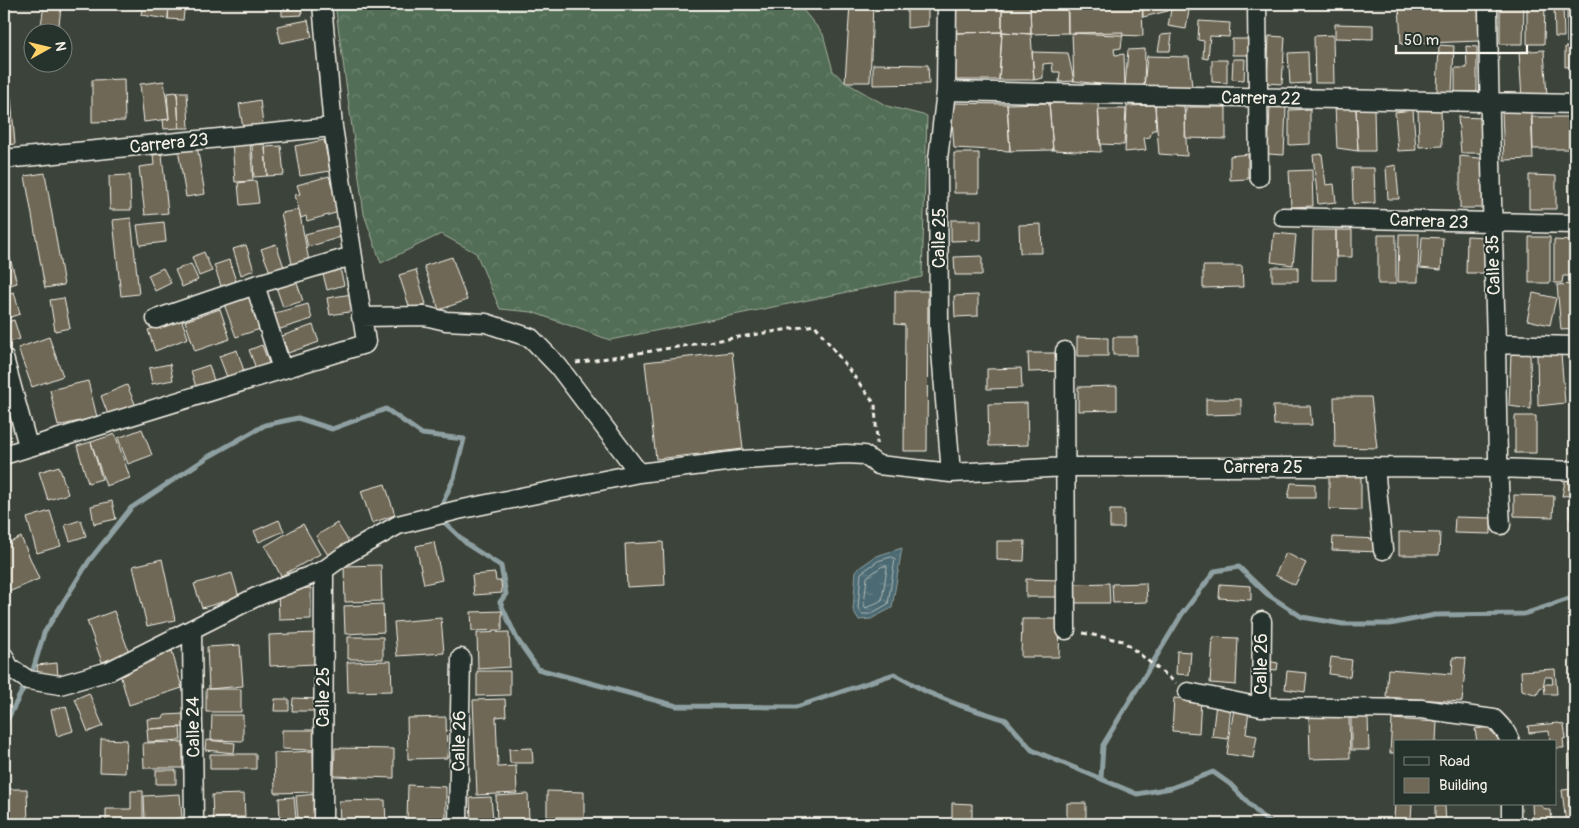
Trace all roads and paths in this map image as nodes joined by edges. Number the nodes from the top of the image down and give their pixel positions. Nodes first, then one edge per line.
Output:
1 (322, 4) edge
2 (947, 4) edge
3 (1257, 4) edge
4 (1488, 4) edge
5 (946, 91) junction
6 (1257, 98) junction
7 (1488, 103) junction
8 (1575, 104) edge
9 (334, 127) junction
10 (4, 159) edge
11 (1259, 177) dead end
12 (1283, 217) dead end
13 (1492, 223) junction
14 (1575, 224) edge
15 (352, 256) junction
16 (256, 284) junction
17 (361, 316) junction
18 (156, 319) dead end
19 (1496, 344) junction
20 (1575, 346) edge
21 (1065, 351) dead end
22 (4, 358) edge
23 (558, 366) junction
24 (282, 369) junction
25 (28, 446) junction
26 (4, 455) edge
27 (878, 465) junction
28 (1066, 467) junction
29 (1375, 467) junction
30 (1497, 468) junction
31 (1575, 471) edge
32 (639, 472) junction
33 (951, 473) junction
34 (1500, 526) dead end
35 (1383, 550) dead end
36 (324, 570) junction
37 (1262, 621) dead end
38 (192, 629) junction
39 (1066, 630) joint
40 (4, 656) edge
41 (461, 658) dead end
42 (1188, 692) joint
43 (1261, 707) junction
44 (1510, 740) edge
45 (1511, 806) edge
46 (194, 824) edge
47 (323, 824) edge
48 (458, 824) edge
49 (1511, 824) edge

1 - 9 street
2 - 5 street, Calle 25
3 - 6 street
4 - 7 street, Calle 35
5 - 6 street, Carrera 22
5 - 33 street, Calle 25
6 - 7 street, Carrera 22
6 - 11 street
7 - 8 street, Carrera 22
7 - 13 street, Calle 35
9 - 10 street, Carrera 23
9 - 15 street
12 - 13 street, Carrera 23
13 - 14 street, Carrera 23
13 - 19 street, Calle 35
15 - 16 street
15 - 17 street
16 - 18 street
16 - 24 street
17 - 23 street
17 - 24 street
19 - 20 street
19 - 30 street, Calle 35
21 - 28 street
22 - 25 street
23 - 27 path
23 - 32 street
24 - 25 street
25 - 26 street
27 - 32 street, Carrera 25
27 - 33 street, Carrera 25
28 - 29 street, Carrera 25
28 - 33 street, Carrera 25
28 - 39 street
29 - 30 street, Carrera 25
29 - 35 street
30 - 31 street, Carrera 25
30 - 34 street, Calle 35
32 - 36 street, Carrera 25
36 - 38 street, Carrera 25
36 - 47 street, Calle 25
37 - 43 street, Calle 26
38 - 40 street, Carrera 25
38 - 46 street, Calle 24
39 - 42 path
41 - 48 street, Calle 26
42 - 43 street
43 - 44 street
45 - 49 street

